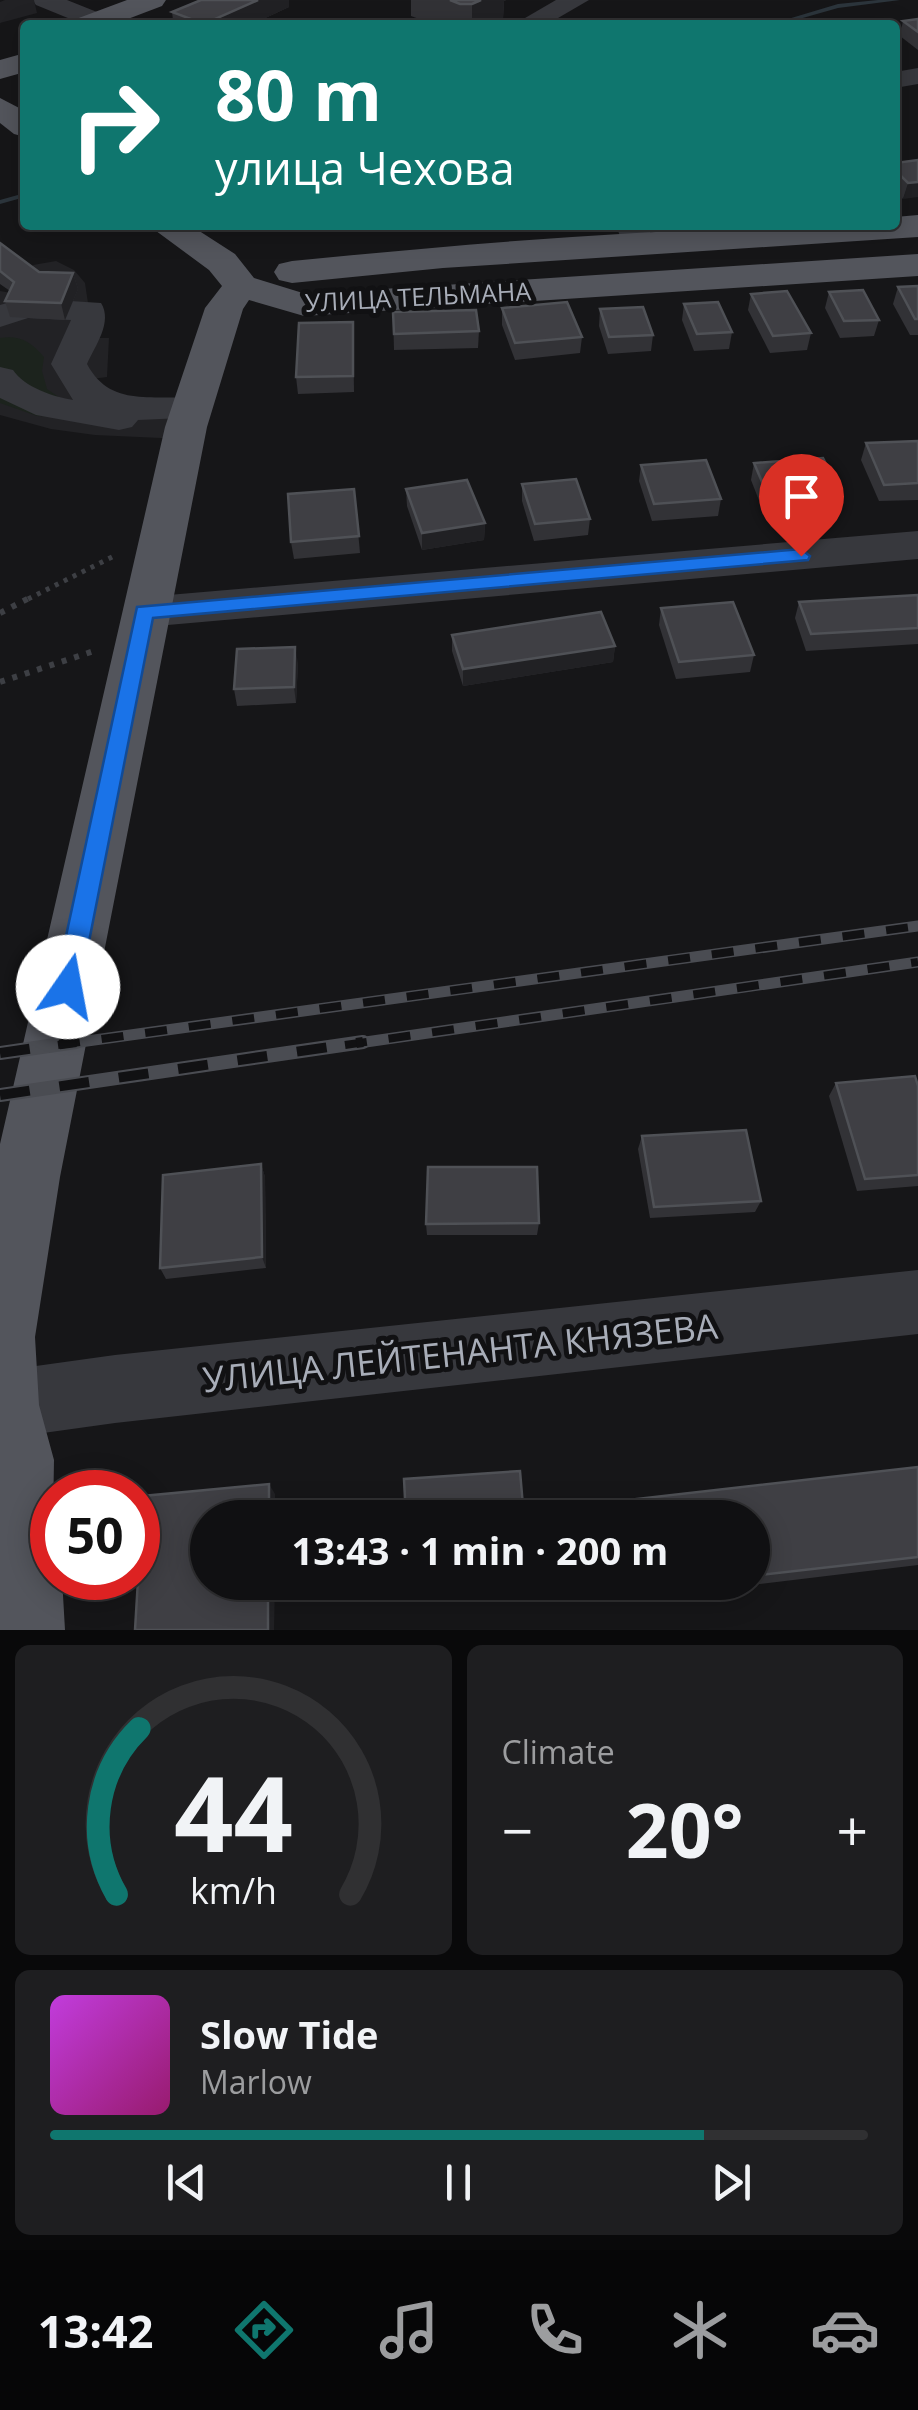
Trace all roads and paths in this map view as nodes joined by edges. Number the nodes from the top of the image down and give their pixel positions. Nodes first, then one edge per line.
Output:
1 (46, 0) edge
2 (186, 0) edge
3 (576, 0) edge
4 (117, 13) edge
5 (536, 20) edge
6 (0, 107) edge
7 (20, 122) edge
8 (174, 230) edge
9 (792, 230) edge
10 (635, 235) edge
11 (918, 265) edge
12 (240, 286) junction
13 (0, 318) edge
14 (0, 378) edge
15 (189, 418) junction
16 (164, 530) junction
17 (918, 546) edge
18 (0, 613) edge
19 (142, 625) junction
20 (0, 682) edge
21 (918, 1302) edge
22 (0, 1372) edge
23 (24, 1630) edge

1 - 4 street
2 - 4 main road
3 - 5 street
6 - 7 main road
8 - 12 main road
9 - 10 main road, УЛИЦА ТЕЛЬМАНА
10 - 12 main road, УЛИЦА ТЕЛЬМАНА
11 - 12 main road, УЛИЦА ТЕЛЬМАНА
12 - 15 main road
13 - 15 street
14 - 15 street
15 - 16 main road
16 - 18 path
16 - 19 main road
17 - 19 street
19 - 20 path
19 - 22 main road
21 - 22 street, УЛИЦА ЛЕЙТЕНАНТА КНЯЗЕВА
22 - 23 main road

